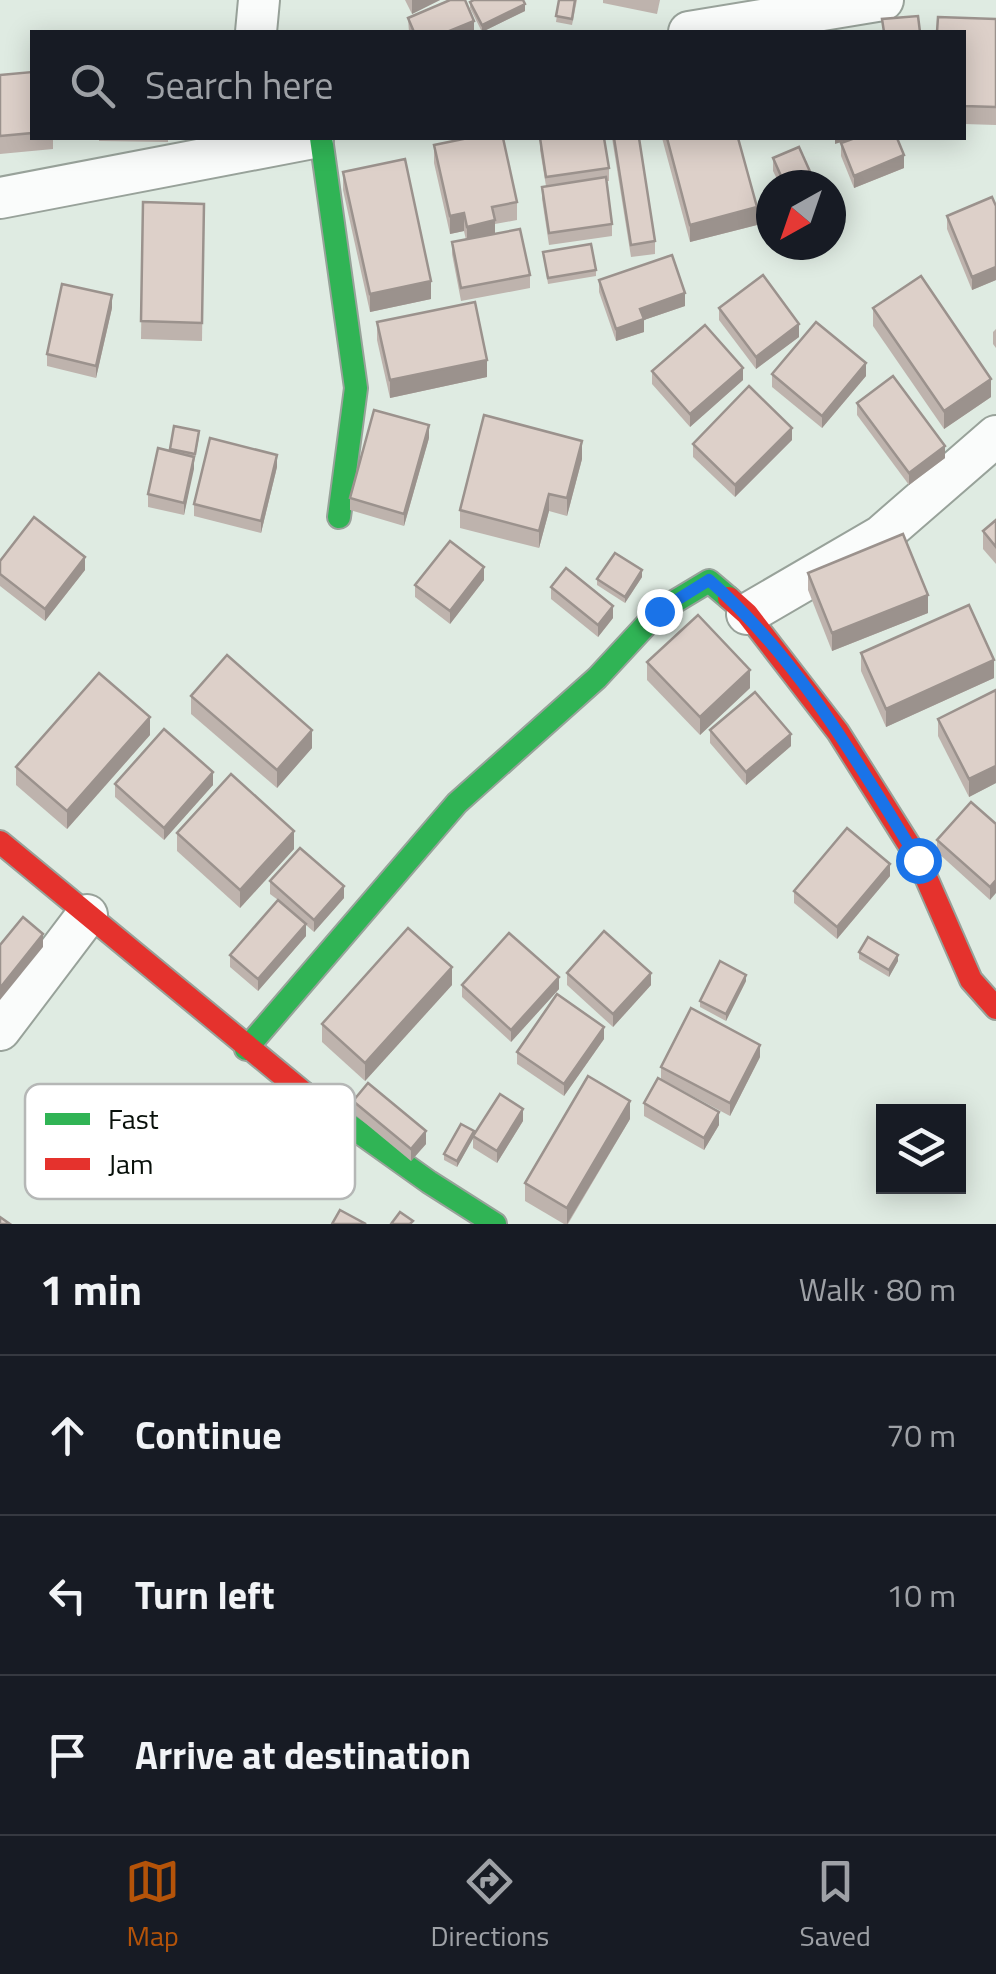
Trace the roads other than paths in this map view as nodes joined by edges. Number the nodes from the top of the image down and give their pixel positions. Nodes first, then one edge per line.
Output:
1 (259, 0) edge
2 (883, 0) edge
3 (256, 30) edge
4 (701, 30) edge
5 (291, 140) edge
6 (321, 140) edge
7 (236, 145) edge
8 (0, 198) edge
9 (996, 436) edge
10 (339, 517) dead end
11 (747, 614) junction
12 (0, 842) edge
13 (87, 915) junction
14 (996, 1008) edge
15 (0, 1030) edge
16 (246, 1050) junction
17 (292, 1084) edge
18 (355, 1131) edge
19 (495, 1224) edge

1 - 3 street
2 - 4 street
5 - 7 street
6 - 10 street
7 - 8 street
9 - 11 street
11 - 14 street
11 - 16 street
12 - 13 street
13 - 15 street
13 - 16 street
16 - 17 street
18 - 19 street

